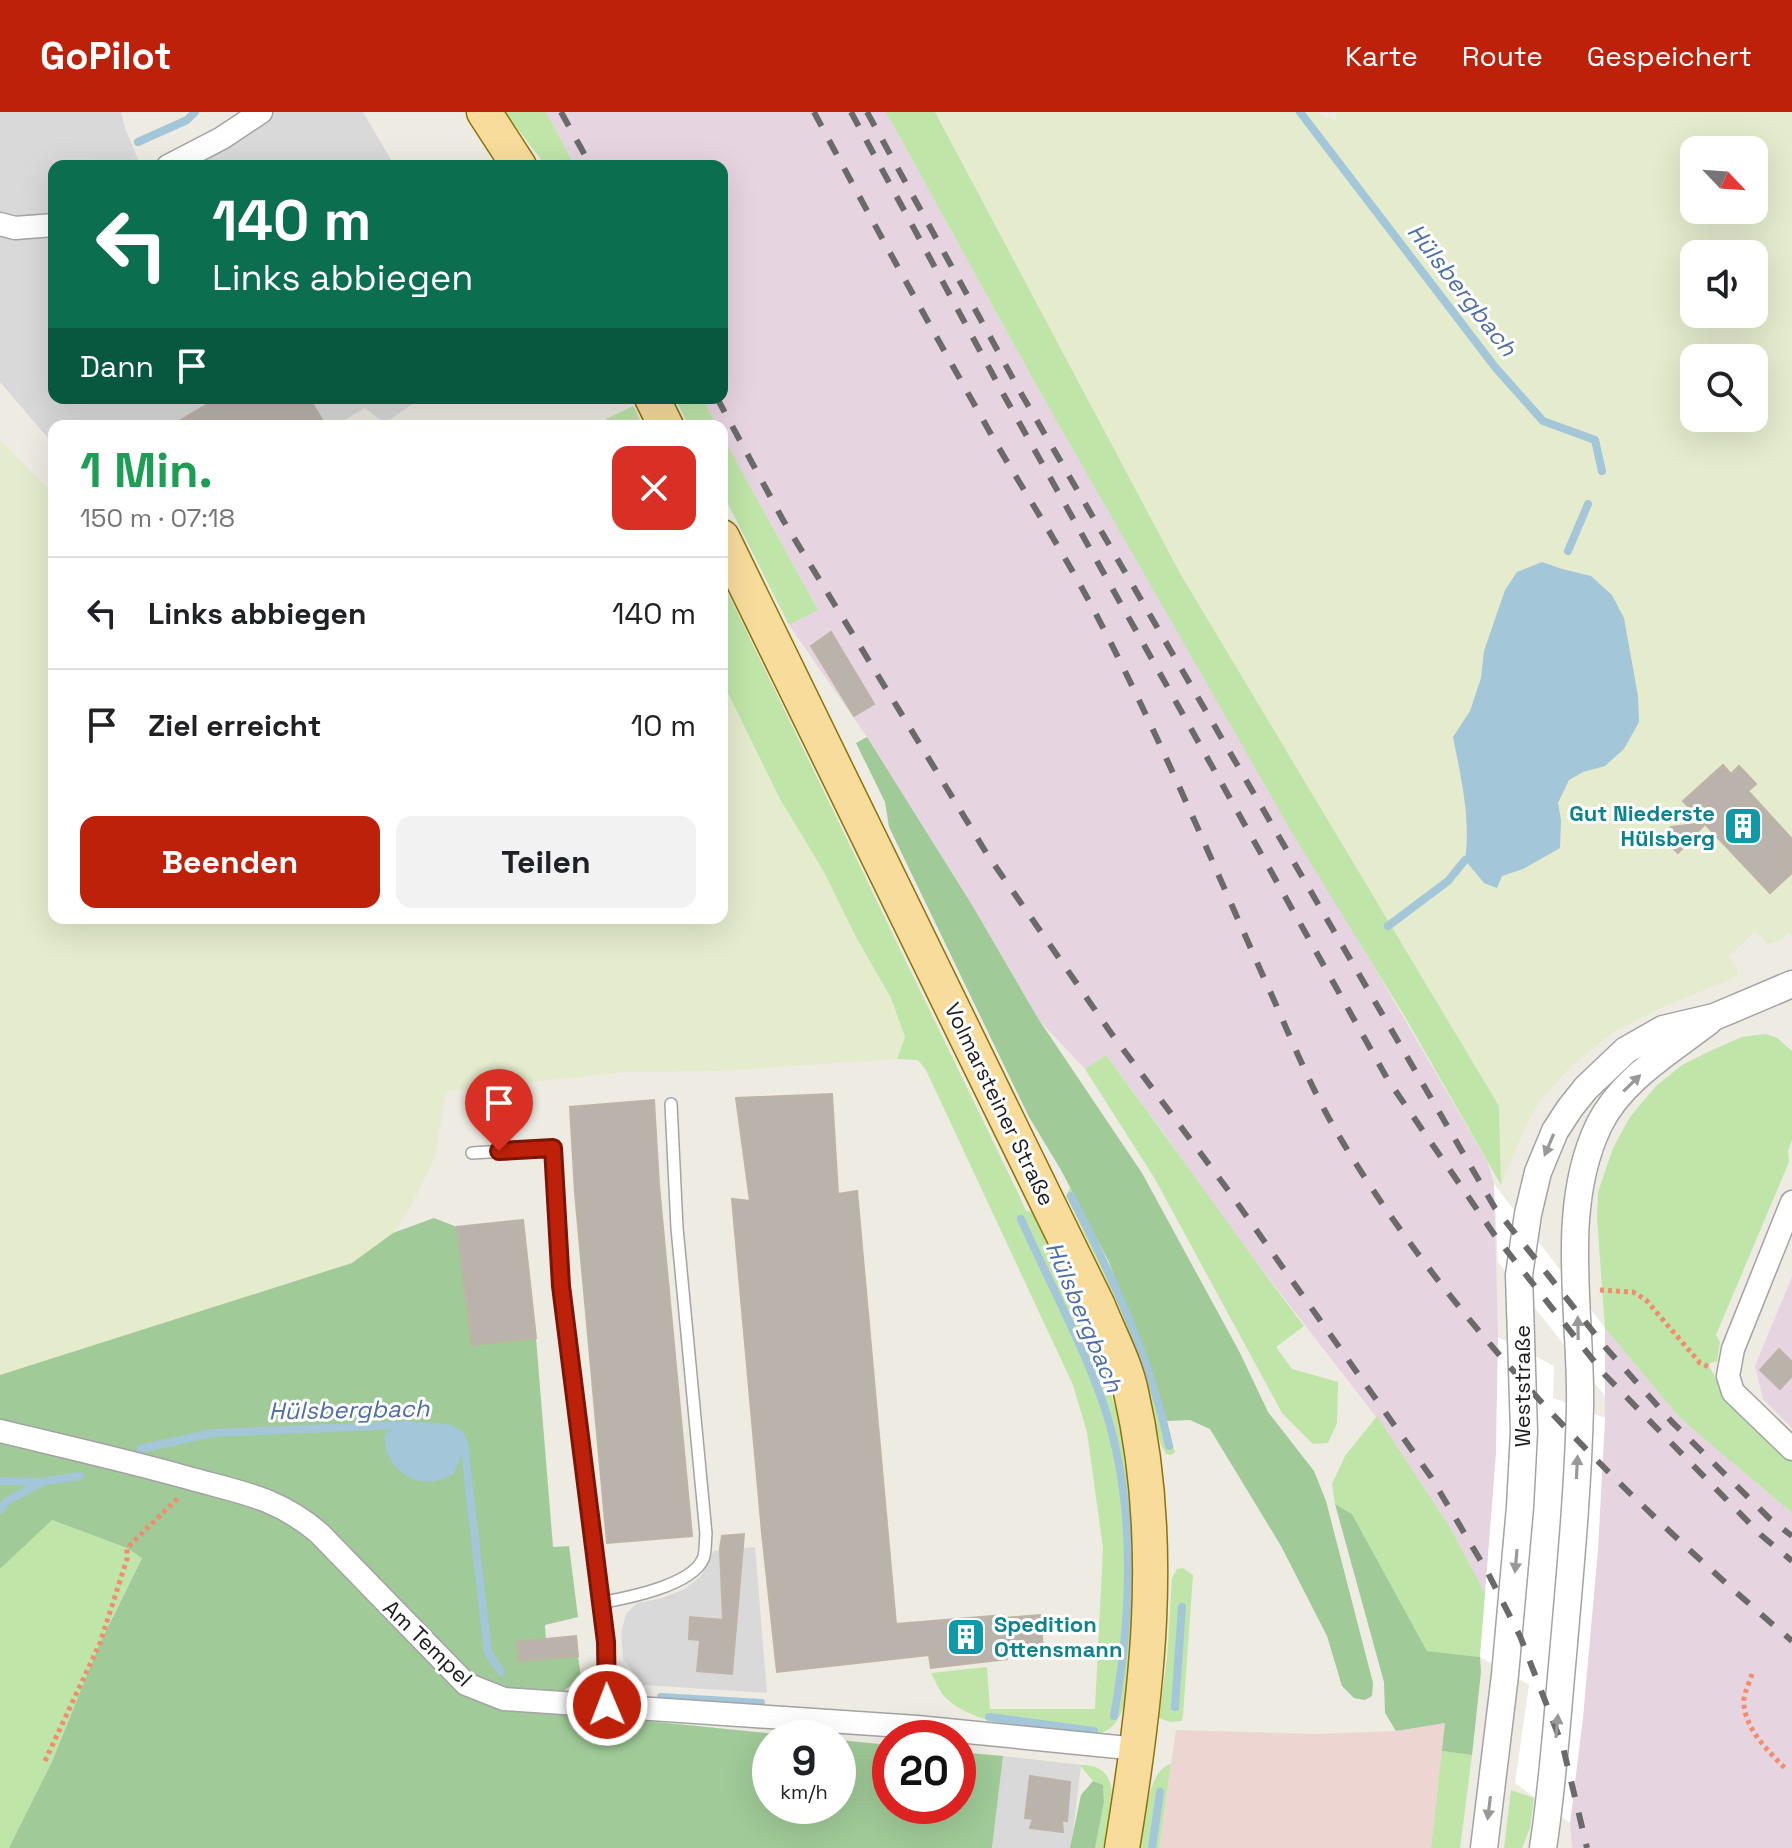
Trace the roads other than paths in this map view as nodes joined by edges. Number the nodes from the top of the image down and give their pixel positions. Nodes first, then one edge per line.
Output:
1 (261, 112) edge
2 (484, 112) edge
3 (180, 160) edge
4 (515, 160) edge
5 (0, 224) edge
6 (48, 225) edge
7 (728, 549) edge
8 (1791, 986) edge
9 (1714, 1017) junction
10 (671, 1104) dead end
11 (472, 1153) dead end
12 (1792, 1202) edge
13 (0, 1431) edge
14 (1792, 1449) edge
15 (600, 1603) junction
16 (607, 1705) junction
17 (1138, 1749) junction
18 (1122, 1848) edge
19 (1484, 1848) edge
20 (1543, 1848) edge

1 - 3 street
2 - 4 main road
5 - 6 street
7 - 17 main road, Volmarsteiner Straße
8 - 9 street, Weststraße
9 -> 19 street, Weststraße
20 -> 9 street, Weststraße
10 - 15 lane
11 - 15 lane
12 - 14 street
13 - 16 street, Am Tempel
15 - 16 lane
16 - 17 street, Am Tempel
17 - 18 main road, Volmarsteiner Straße

